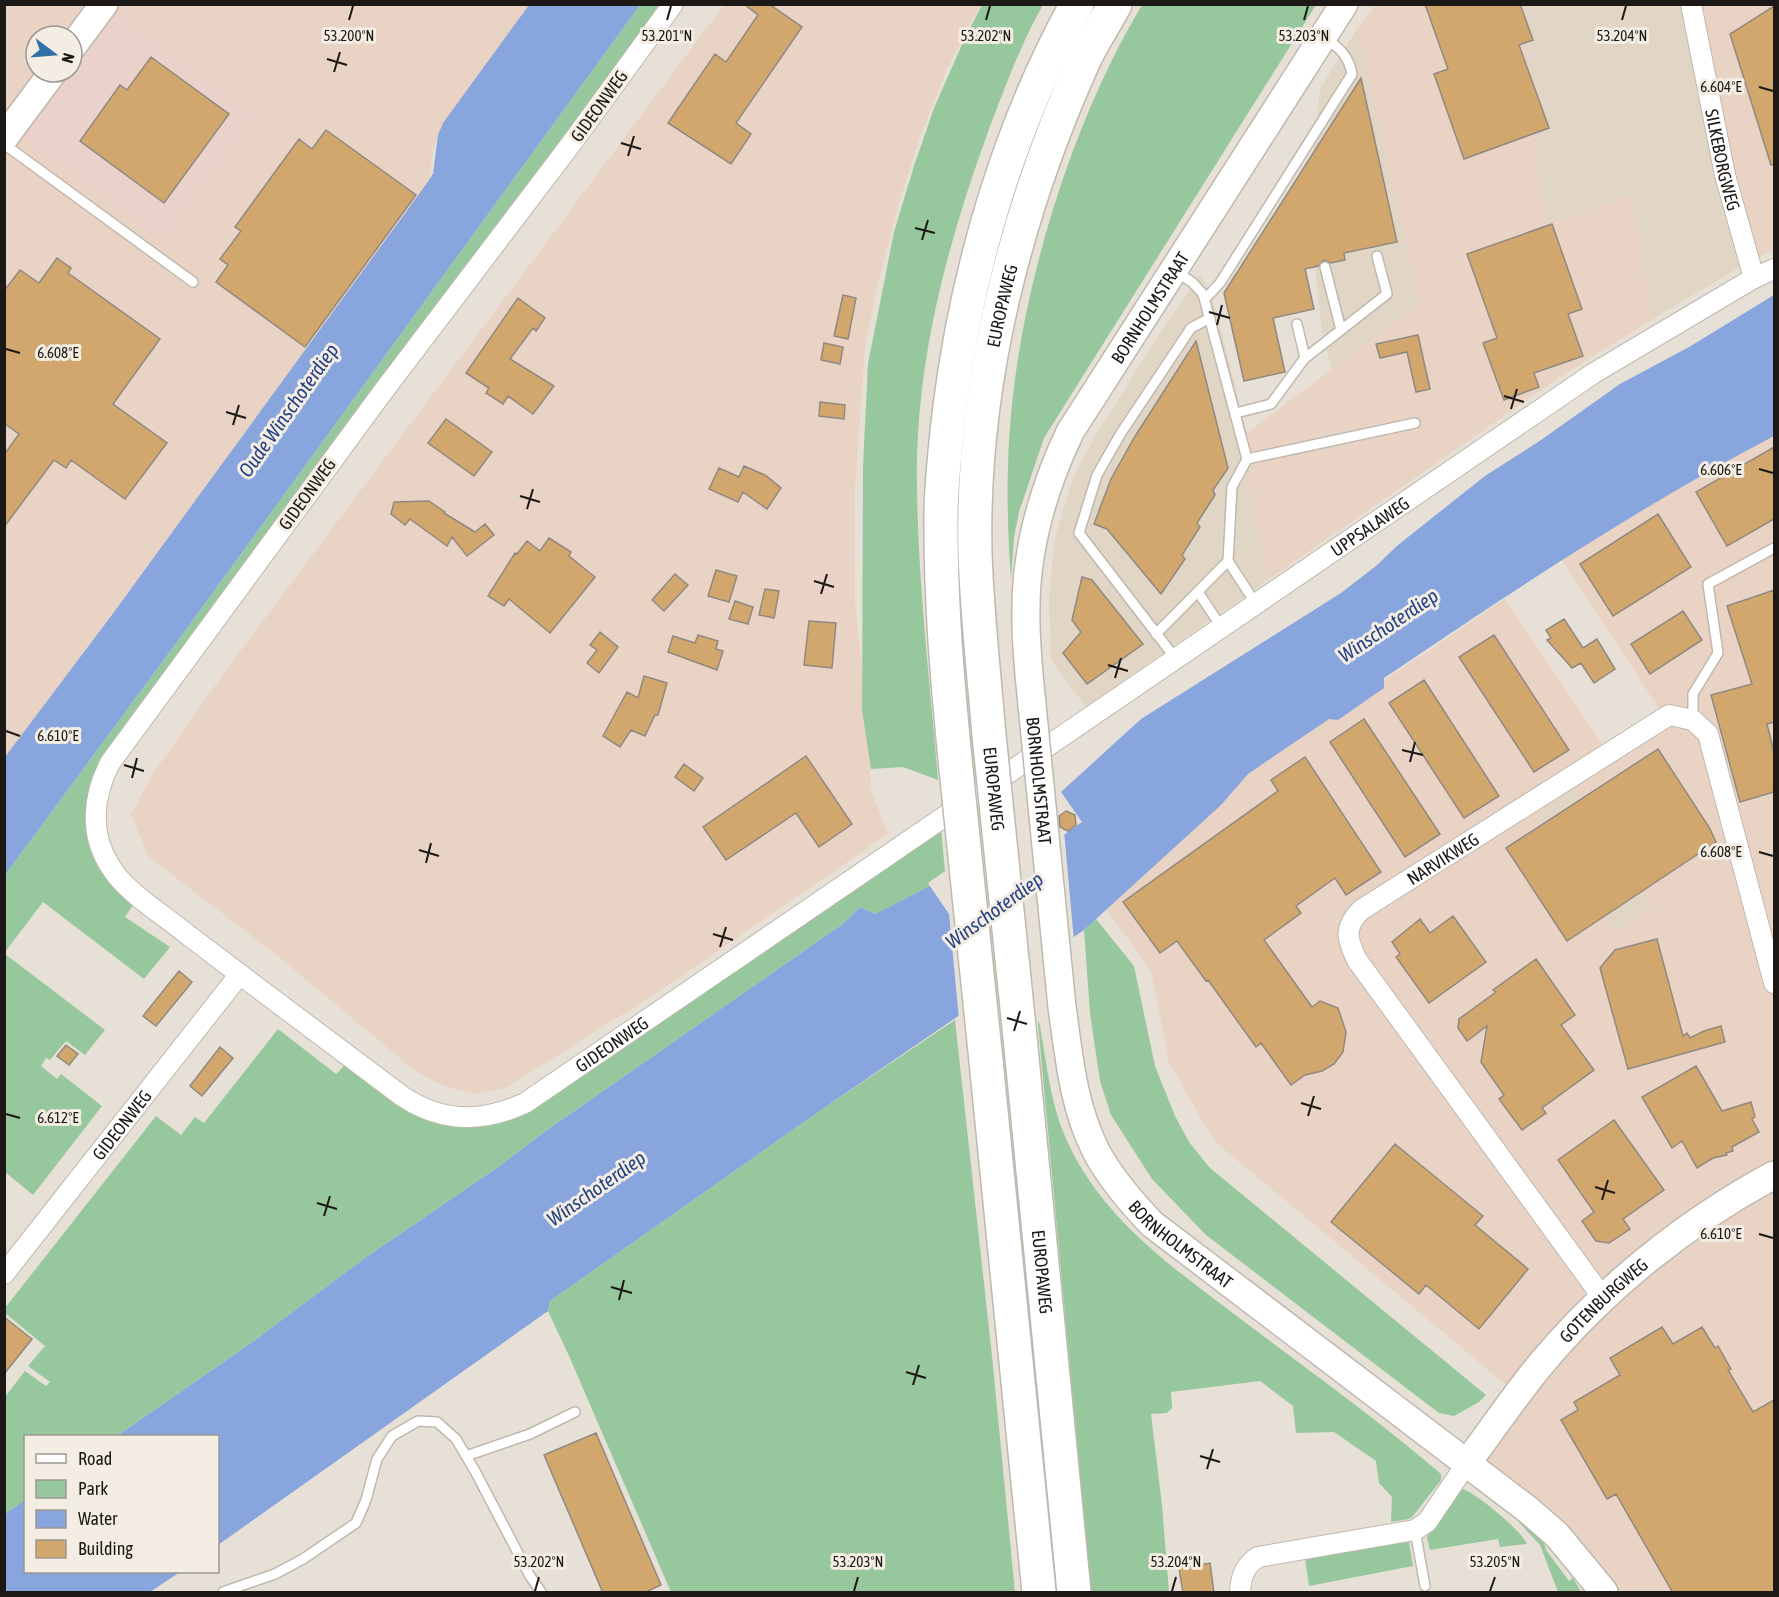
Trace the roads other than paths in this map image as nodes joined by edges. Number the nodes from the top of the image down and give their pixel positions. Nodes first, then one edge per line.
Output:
1 (104, 4) edge
2 (673, 4) edge
3 (1077, 4) edge
4 (1115, 4) edge
5 (1344, 4) edge
6 (1691, 4) edge
7 (84, 31) edge
8 (1323, 37) junction
9 (44, 84) edge
10 (4, 138) edge
11 (4, 144) edge
12 (1377, 256) dead end
13 (1325, 267) dead end
14 (1774, 268) edge
15 (1174, 270) junction
16 (1754, 278) junction
17 (193, 282) dead end
18 (1204, 299) junction
19 (1210, 318) junction
20 (1297, 324) dead end
21 (1341, 330) junction
22 (1305, 358) junction
23 (1236, 413) junction
24 (1415, 423) dead end
25 (1247, 459) junction
26 (1774, 548) edge
27 (1228, 561) junction
28 (1197, 592) junction
29 (1257, 604) junction
30 (1222, 628) junction
31 (1156, 634) junction
32 (1176, 659) junction
33 (1693, 720) junction
34 (974, 796) joint
35 (240, 975) junction
36 (1774, 983) edge
37 (1774, 1175) edge
38 (4, 1274) edge
39 (1603, 1298) junction
40 (575, 1412) dead end
41 (466, 1456) junction
42 (1467, 1463) junction
43 (1415, 1530) junction
44 (1590, 1581) edge
45 (1425, 1586) dead end
46 (224, 1593) edge
47 (541, 1593) edge
48 (1039, 1593) edge
49 (1074, 1593) edge
50 (1240, 1593) edge
51 (1604, 1593) edge

1 - 7 street
2 - 35 street, GIDEONWEG
3 - 48 highway, EUROPAWEG, bridge
4 - 49 highway, EUROPAWEG, bridge
5 - 8 street, BORNHOLMSTRAAT
6 - 16 street, SILKEBORGWEG
8 - 15 street, BORNHOLMSTRAAT
8 - 18 lane
9 - 10 street
11 - 17 lane
12 - 21 lane
13 - 21 lane
14 - 16 street, UPPSALAWEG
15 - 18 lane
15 - 42 street, BORNHOLMSTRAAT, bridge
16 - 29 street, UPPSALAWEG
18 - 19 lane
19 - 23 lane
19 - 31 lane
20 - 22 lane
21 - 22 lane
22 - 23 lane
23 - 25 lane
24 - 25 lane
25 - 27 lane
26 - 33 lane
27 - 28 lane
27 - 29 lane
28 - 30 lane
28 - 31 lane
29 - 30 street, UPPSALAWEG
30 - 32 street, UPPSALAWEG
31 - 32 lane
32 - 34 street, UPPSALAWEG
33 - 36 street
33 - 39 street, NARVIKWEG
34 - 35 street, GIDEONWEG
35 - 38 street, GIDEONWEG
37 - 39 street, GOTENBURGWEG
39 - 42 street, GOTENBURGWEG
40 - 41 lane
41 - 46 lane
41 - 47 lane
42 - 43 street
42 - 44 street, BORNHOLMSTRAAT
43 - 45 lane
43 - 50 street
44 - 51 street, BORNHOLMSTRAAT

